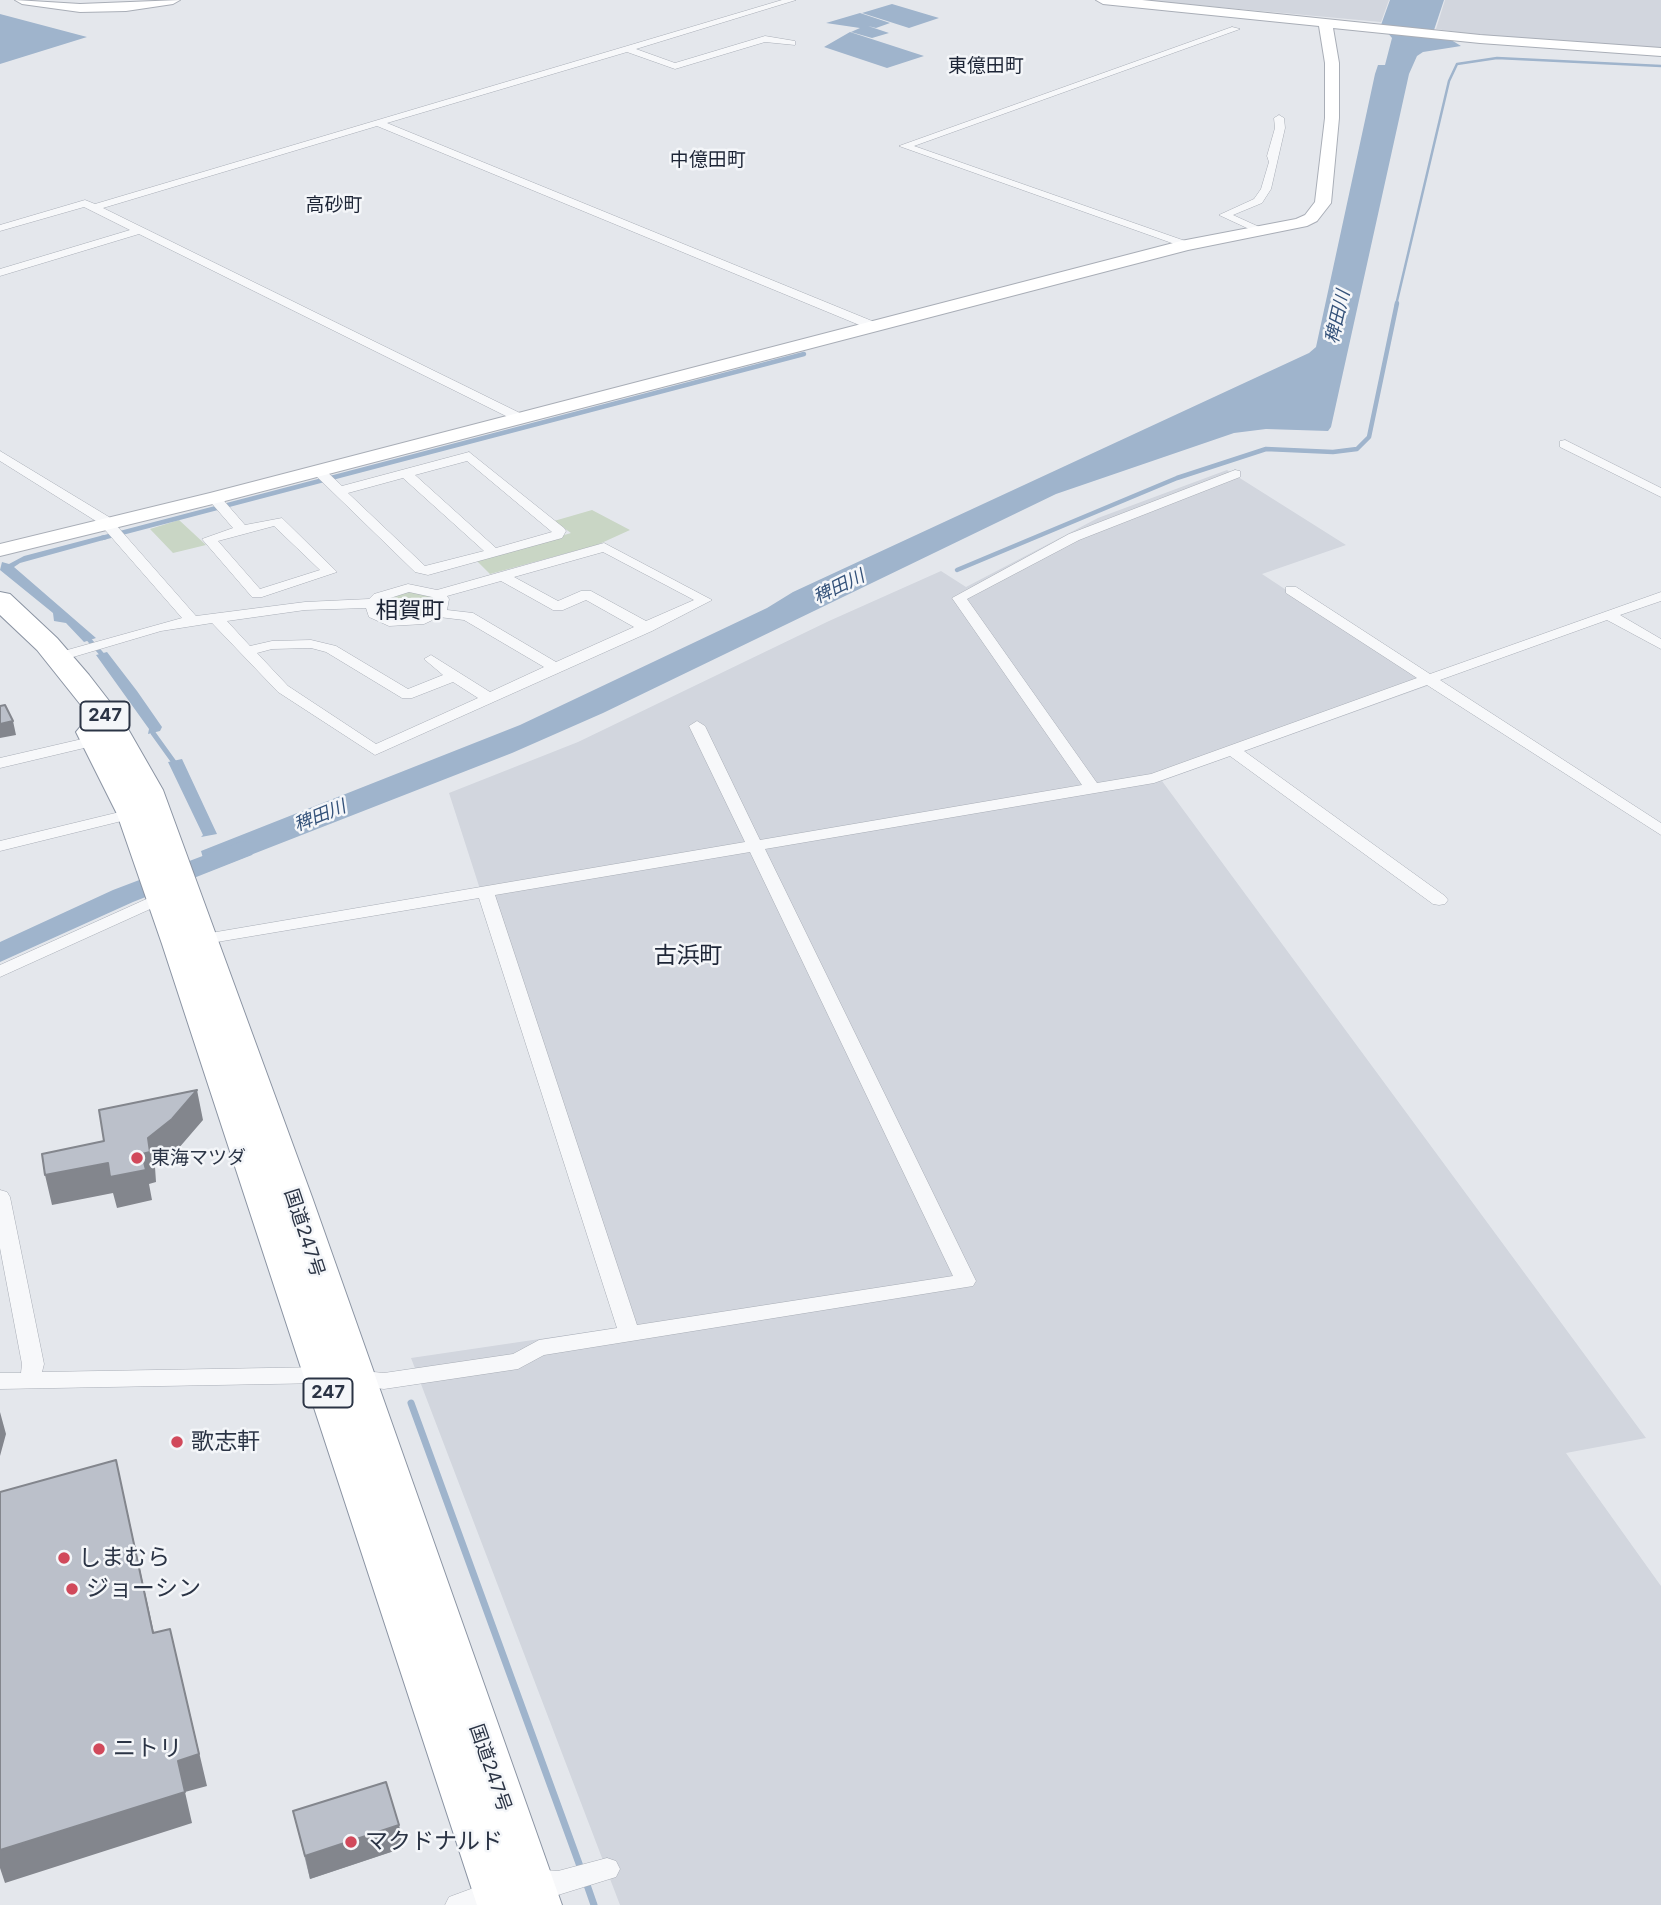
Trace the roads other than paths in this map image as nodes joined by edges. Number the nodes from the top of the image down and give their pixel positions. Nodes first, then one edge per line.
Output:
1 (22, 0) edge
2 (173, 0) edge
3 (792, 0) edge
4 (1102, 0) edge
5 (1325, 22) junction
6 (1235, 29) dead end
7 (792, 43) dead end
8 (627, 49) junction
9 (1661, 52) edge
10 (1279, 118) dead end
11 (380, 124) junction
12 (95, 207) junction
13 (0, 228) edge
14 (140, 230) junction
15 (1262, 232) junction
16 (1187, 245) junction
17 (0, 273) edge
18 (873, 327) junction
19 (520, 418) junction
20 (1565, 444) dead end
21 (436, 451) junction
22 (0, 455) edge
23 (405, 473) junction
24 (1235, 474) dead end
25 (327, 480) junction
26 (1661, 494) edge
27 (218, 503) junction
28 (112, 530) junction
29 (243, 530) junction
30 (0, 550) edge
31 (493, 552) junction
32 (501, 575) junction
33 (290, 584) junction
34 (1291, 590) dead end
35 (437, 594) junction
36 (1661, 596) edge
37 (0, 600) edge
38 (373, 603) junction
39 (305, 606) junction
40 (438, 613) junction
41 (1609, 615) junction
42 (216, 618) junction
43 (192, 621) junction
44 (0, 624) edge
45 (648, 628) junction
46 (1661, 645) edge
47 (246, 651) junction
48 (69, 654) junction
49 (431, 660) dead end
50 (555, 668) junction
51 (454, 676) junction
52 (1426, 680) junction
53 (490, 699) junction
54 (697, 726) dead end
55 (95, 741) junction
56 (1233, 750) junction
57 (0, 763) edge
58 (1093, 789) junction
59 (132, 814) junction
60 (1661, 830) edge
61 (754, 845) junction
62 (0, 846) edge
63 (166, 880) junction
64 (485, 891) junction
65 (1439, 900) dead end
66 (190, 942) junction
67 (0, 972) edge
68 (0, 1197) edge
69 (629, 1334) junction
70 (338, 1376) junction
71 (30, 1380) junction
72 (0, 1381) edge
73 (607, 1869) dead end
74 (518, 1896) edge

1 - 2 street
3 - 8 street
4 - 5 street
5 - 9 street
5 - 15 street
6 - 16 street
7 - 8 street
8 - 11 street
10 - 15 street
11 - 12 street
11 - 18 street
12 - 13 street
12 - 14 street
14 - 17 street
14 - 19 street
15 - 16 street
16 - 18 street
18 - 19 street
19 - 21 street
20 - 26 street
21 - 23 street
21 - 25 street
21 - 31 street
22 - 28 street
23 - 25 street
23 - 31 street
24 - 58 street
25 - 27 street
25 - 31 street
27 - 28 street
27 - 29 street
28 - 30 street
28 - 43 street
29 - 33 street
29 - 33 street
32 - 35 street
32 - 45 street
32 - 45 street
33 - 39 street
34 - 52 street
35 - 38 street
35 - 40 street
36 - 41 street
37 - 48 highway, 国道247号 / 247
38 - 39 street
38 - 40 street
39 - 42 street
40 - 50 street
41 - 46 street
41 - 52 street
42 - 43 street
42 - 47 street
43 - 48 street
44 - 55 highway, 国道247号 / 247
45 - 50 street
47 - 51 street
47 - 53 street
48 - 63 highway, 国道247号 / 247
49 - 51 street
50 - 53 street
51 - 53 street
52 - 56 street
52 - 60 street
54 - 61 street
55 - 57 street
55 - 59 highway, 国道247号 / 247
56 - 58 street
56 - 65 street
58 - 61 street
59 - 62 street
59 - 63 highway, 国道247号 / 247
61 - 64 street
61 - 69 street
63 - 66 highway, 国道247号 / 247
63 - 67 street
64 - 66 street
64 - 69 street
66 - 70 highway, 国道247号 / 247
68 - 71 street
69 - 70 street
70 - 71 street
70 - 74 highway, 国道247号 / 247
71 - 72 street
73 - 74 street

